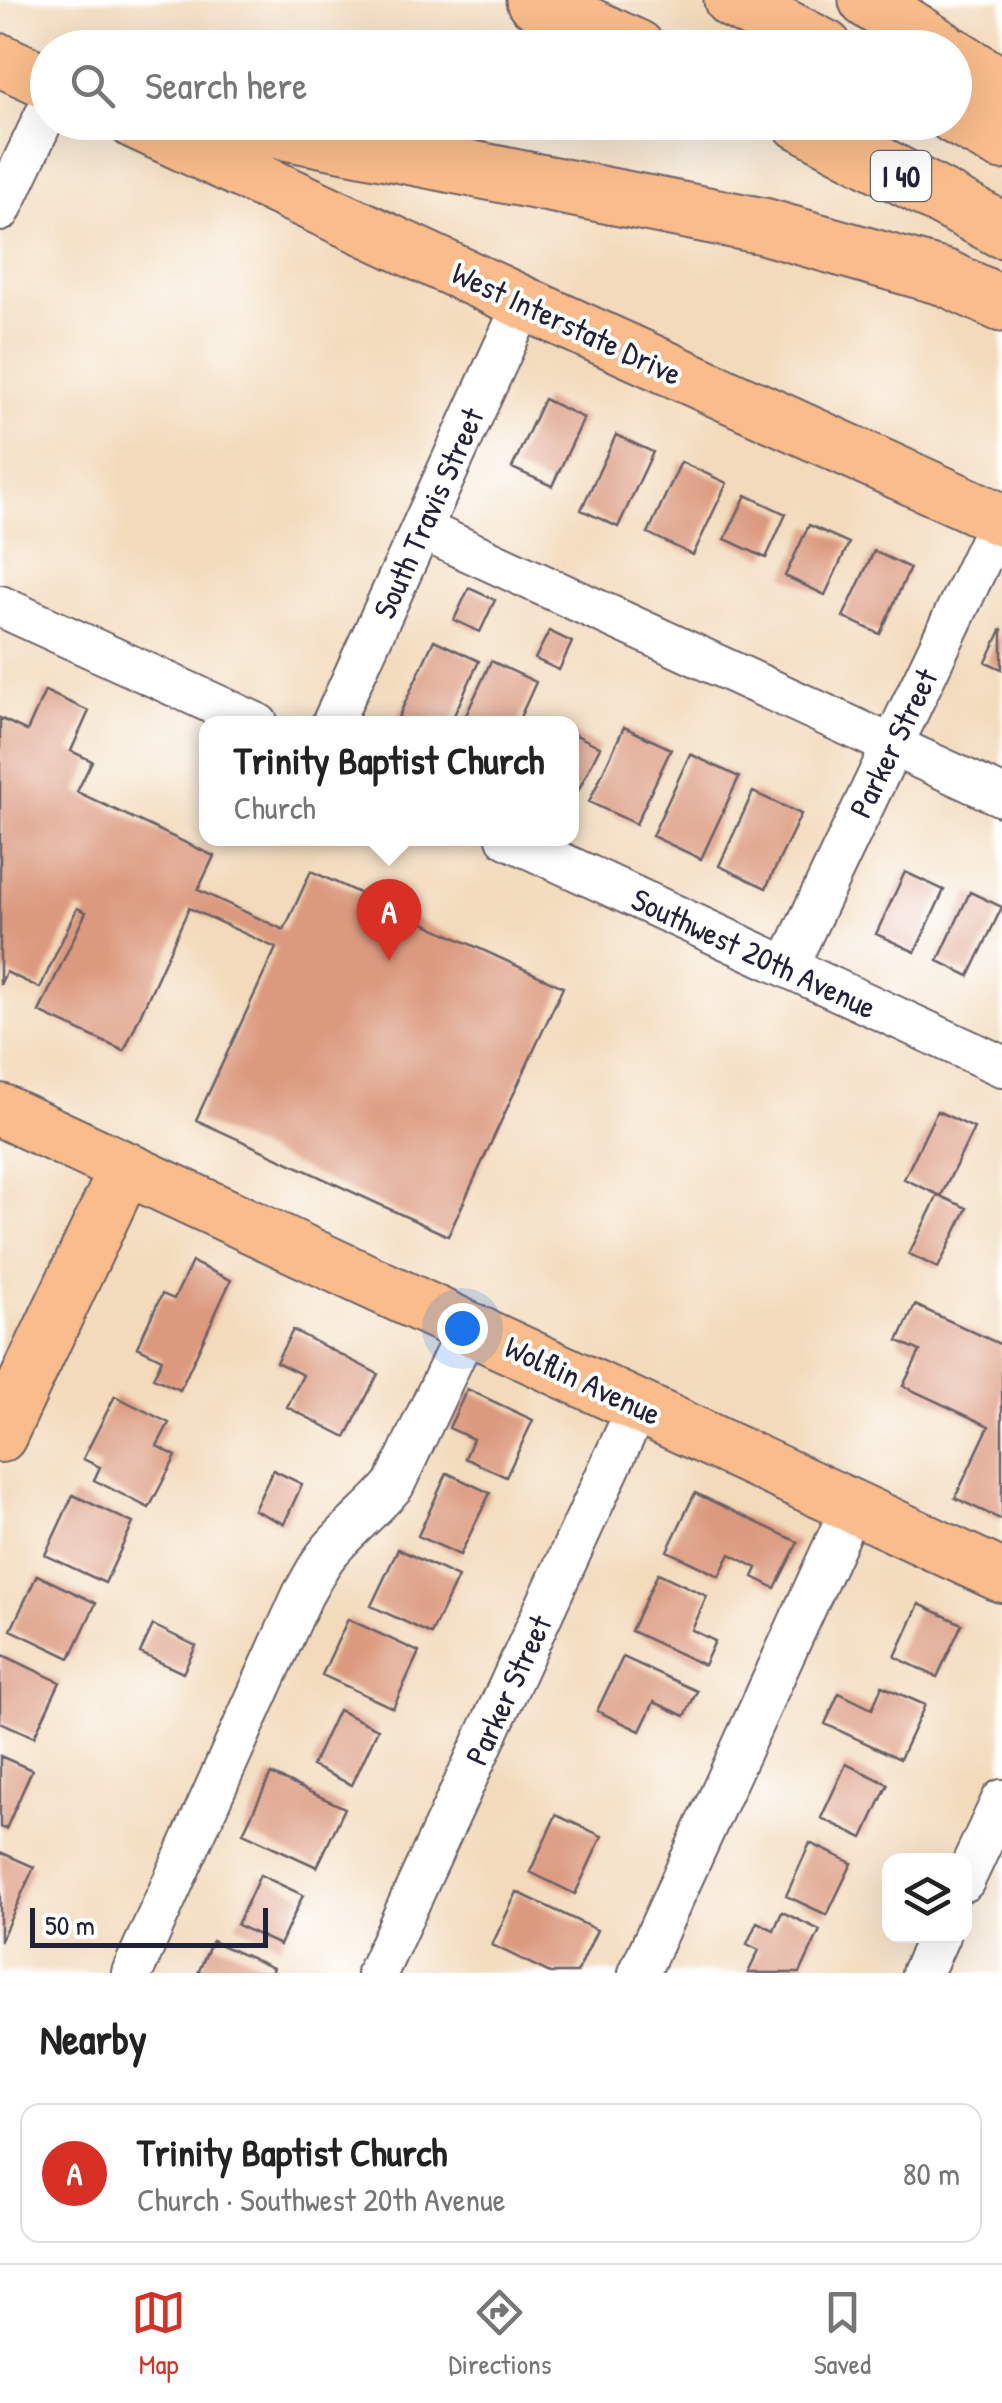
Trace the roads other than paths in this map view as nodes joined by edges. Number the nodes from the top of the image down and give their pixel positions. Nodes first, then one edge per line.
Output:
1 (534, 0) edge
2 (732, 0) edge
3 (868, 0) edge
4 (598, 30) edge
5 (790, 30) edge
6 (914, 30) edge
7 (0, 60) edge
8 (972, 67) edge
9 (30, 74) edge
10 (1002, 86) edge
11 (972, 126) edge
12 (33, 140) edge
13 (173, 140) edge
14 (326, 140) edge
15 (834, 140) edge
16 (1002, 142) edge
17 (0, 211) edge
18 (1002, 230) edge
19 (524, 304) junction
20 (1002, 304) edge
21 (1001, 520) edge
22 (421, 529) junction
23 (0, 606) edge
24 (241, 716) edge
25 (336, 716) edge
26 (892, 746) junction
27 (1002, 796) edge
28 (524, 846) edge
29 (787, 967) junction
30 (1002, 1066) edge
31 (0, 1110) edge
32 (126, 1168) junction
33 (468, 1326) junction
34 (638, 1406) junction
35 (0, 1436) edge
36 (852, 1506) junction
37 (1002, 1576) edge
38 (1002, 1800) edge
39 (972, 1864) edge
40 (936, 1943) edge
41 (132, 1973) edge
42 (377, 1973) edge
43 (638, 1973) edge
44 (922, 1973) edge

1 - 4 highway
2 - 5 highway
3 - 6 highway
7 - 9 main road
8 - 10 highway
11 - 16 highway, I 40
12 - 17 street
13 - 19 main road, West Interstate Drive
14 - 20 highway
15 - 18 highway, I 40
19 - 21 main road, West Interstate Drive
19 - 22 street, South Travis Street
21 - 26 street, Parker Street
22 - 25 street, South Travis Street
22 - 26 street
23 - 24 street
26 - 27 street
26 - 29 street, Parker Street
28 - 29 street, Southwest 20th Avenue
29 - 30 street, Southwest 20th Avenue
31 - 32 main road, Wolflin Avenue
32 - 33 main road, Wolflin Avenue
32 - 35 main road
33 - 34 main road, Wolflin Avenue
33 - 41 street
34 - 36 main road, Wolflin Avenue
34 - 42 street, Parker Street
36 - 37 main road, Wolflin Avenue
36 - 43 street
38 - 39 street
40 - 44 street

